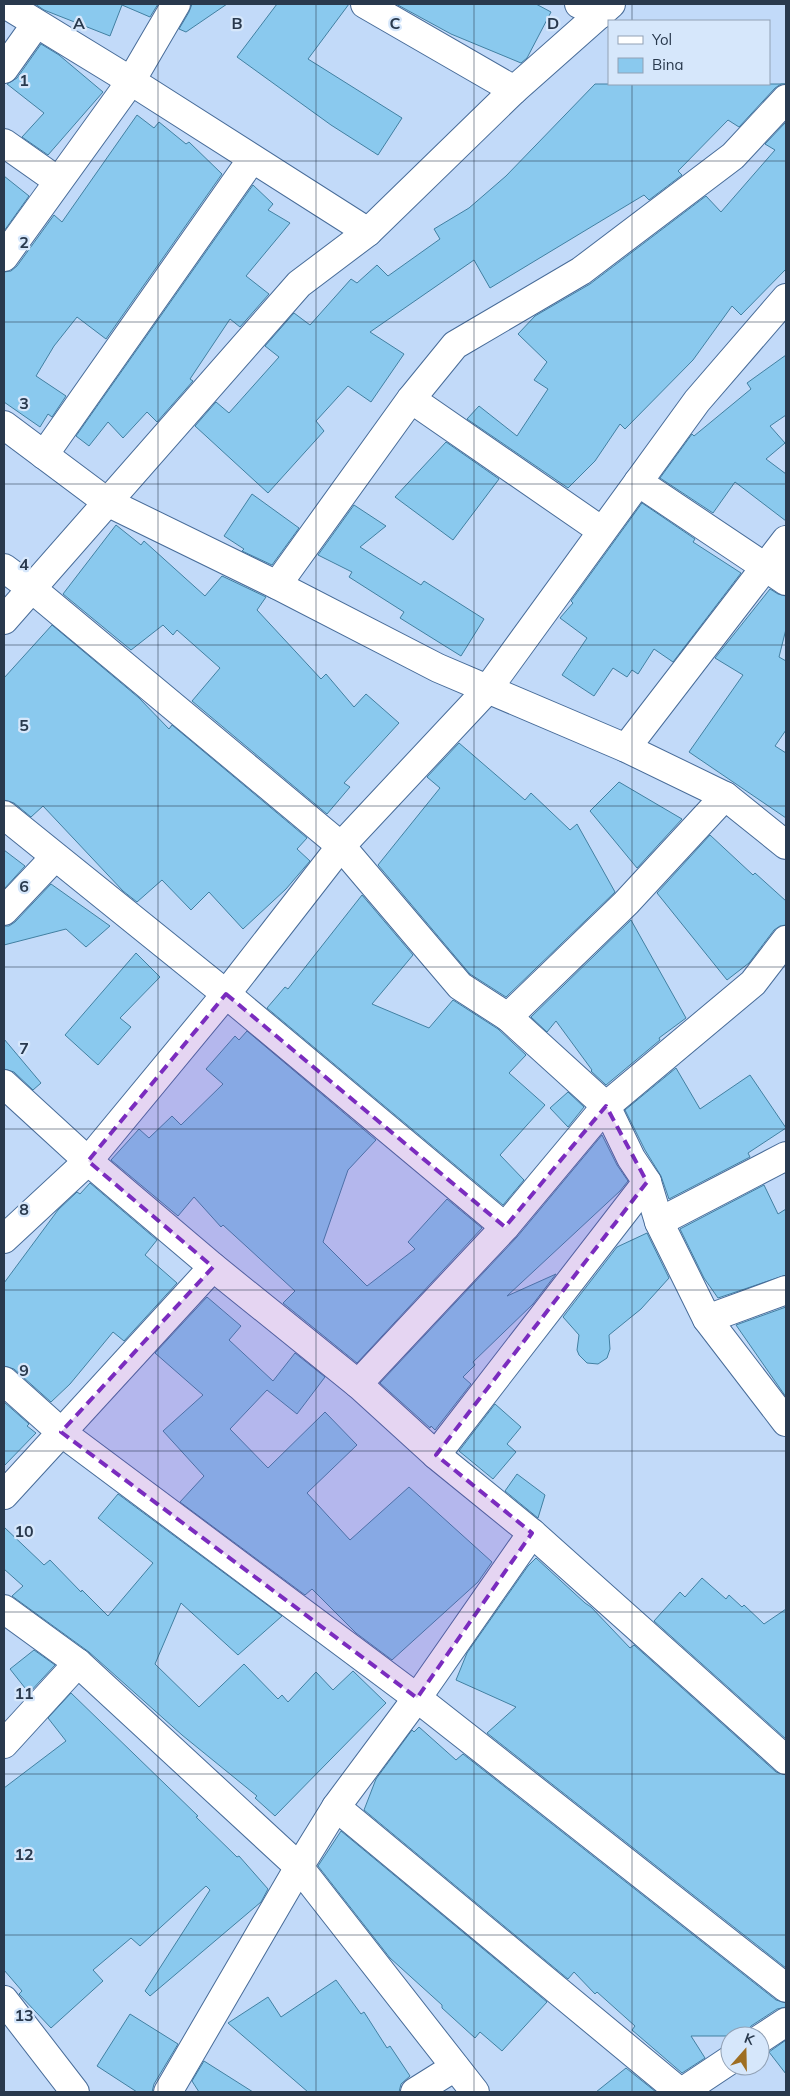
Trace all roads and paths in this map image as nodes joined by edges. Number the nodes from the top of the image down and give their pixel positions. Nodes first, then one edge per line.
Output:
1 (5, 4) edge
2 (176, 4) edge
3 (365, 4) edge
4 (597, 7) edge
5 (36, 24) junction
6 (4, 69) edge
7 (130, 81) junction
8 (514, 90) junction
9 (786, 99) edge
10 (4, 143) edge
11 (252, 159) junction
12 (58, 181) junction
13 (368, 232) junction
14 (4, 257) edge
15 (786, 298) edge
16 (411, 399) junction
17 (4, 425) edge
18 (44, 455) junction
19 (638, 482) junction
20 (107, 502) junction
21 (602, 531) junction
22 (786, 540) edge
23 (4, 568) edge
24 (776, 574) edge
25 (278, 586) junction
26 (31, 588) junction
27 (4, 620) edge
28 (487, 690) junction
29 (626, 748) junction
30 (725, 796) junction
31 (4, 815) edge
32 (786, 845) edge
33 (341, 846) junction
34 (55, 857) junction
35 (4, 911) edge
36 (786, 940) edge
37 (226, 994) junction
38 (508, 1017) junction
39 (4, 1084) edge
40 (606, 1106) junction
41 (786, 1156) edge
42 (88, 1161) junction
43 (647, 1182) junction
44 (659, 1222) junction
45 (505, 1227) junction
46 (4, 1239) edge
47 (213, 1266) junction
48 (786, 1290) edge
49 (708, 1319) junction
50 (4, 1381) edge
51 (358, 1384) junction
52 (786, 1422) edge
53 (61, 1432) junction
54 (436, 1455) junction
55 (4, 1495) edge
56 (532, 1534) junction
57 (4, 1609) edge
58 (78, 1663) junction
59 (417, 1698) junction
60 (4, 1744) edge
61 (786, 1760) edge
62 (336, 1807) junction
63 (299, 1867) junction
64 (786, 1988) edge
65 (6, 2008) edge
66 (786, 2022) edge
67 (770, 2032) edge
68 (455, 2067) junction
69 (720, 2067) edge
70 (75, 2092) edge
71 (168, 2092) edge
72 (415, 2092) edge
73 (475, 2092) edge
74 (681, 2092) edge

1 - 5 street
2 - 7 street
3 - 8 street
4 - 8 street
5 - 6 street
5 - 7 street
7 - 11 street
7 - 12 street
8 - 13 street
9 - 16 street
10 - 12 street
11 - 13 street
11 - 18 street
12 - 14 street
13 - 20 street
15 - 19 street
16 - 21 street
16 - 25 street
17 - 18 street
18 - 20 street
19 - 21 street
19 - 24 street
20 - 25 street
20 - 26 street
21 - 28 street
22 - 24 street
23 - 26 street
24 - 29 street
25 - 28 street
26 - 27 street
26 - 33 street
28 - 29 street
28 - 33 street
29 - 30 street
30 - 32 street
30 - 38 street
31 - 34 street
33 - 37 street
33 - 38 street
34 - 35 street
34 - 37 street
36 - 40 street
37 - 42 street
37 - 45 street
38 - 40 street
39 - 42 street
40 - 43 street
40 - 45 street
41 - 44 street
42 - 46 street
42 - 47 street
43 - 44 street
43 - 54 street
44 - 49 street
45 - 51 street
47 - 51 street
47 - 53 street
48 - 49 street
49 - 52 street
50 - 53 street
51 - 54 street
53 - 55 street
53 - 59 street
54 - 56 street
56 - 59 street
56 - 61 street
57 - 58 street
58 - 60 street
58 - 63 street
59 - 62 street
59 - 64 street
62 - 63 street
62 - 74 street
63 - 68 street
63 - 71 street
65 - 70 street
66 - 67 street
68 - 72 street
68 - 73 street
69 - 74 street

